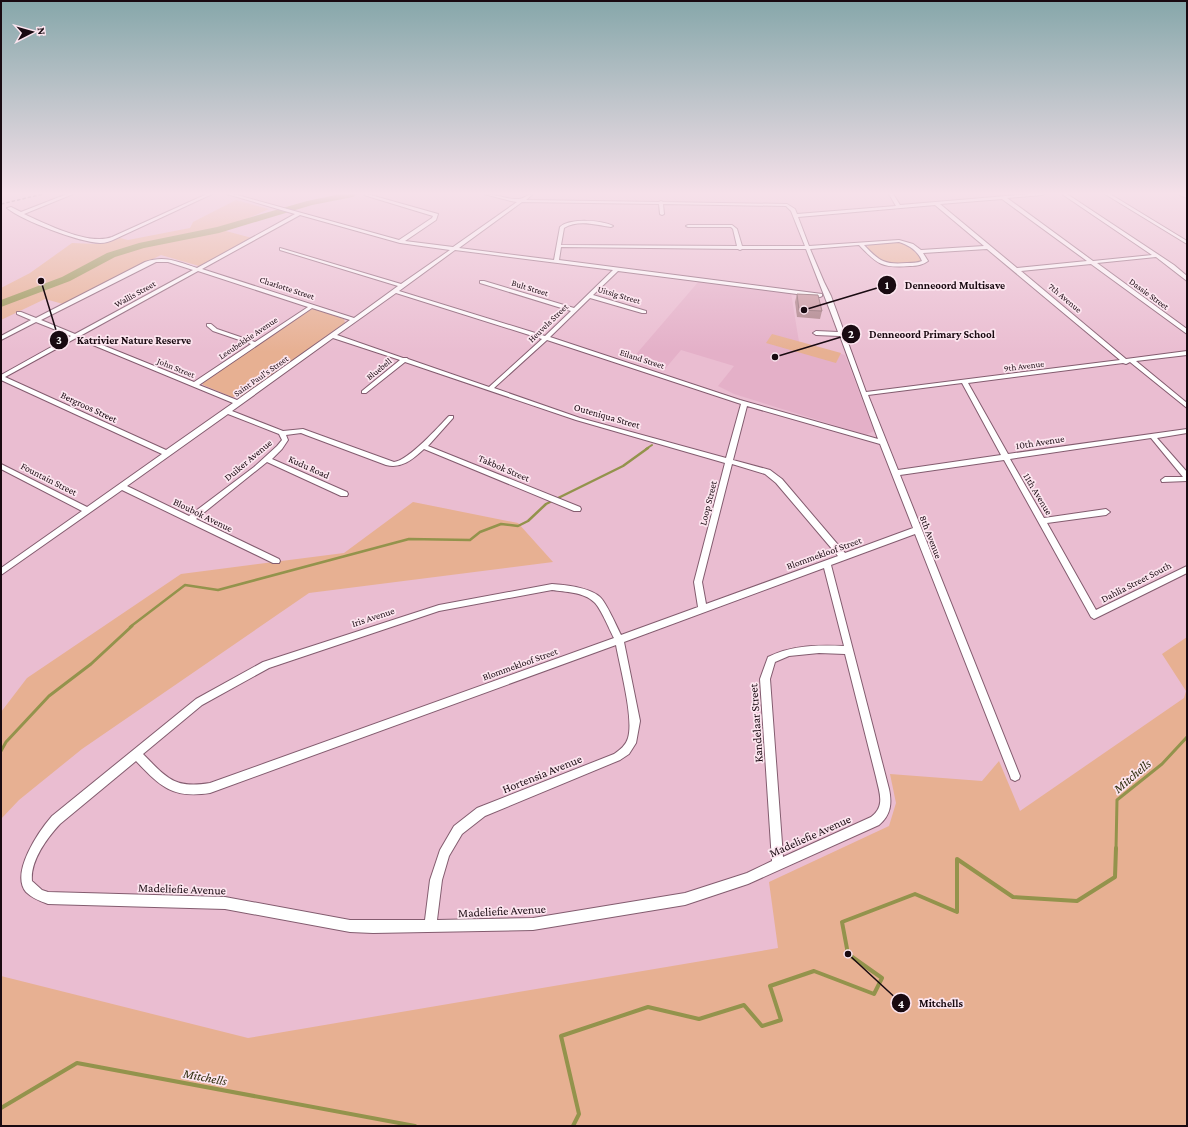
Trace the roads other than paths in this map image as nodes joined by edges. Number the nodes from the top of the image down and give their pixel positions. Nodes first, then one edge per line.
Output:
1 (559, 246) edge
2 (240, 247) edge
3 (435, 247) edge
4 (457, 247) edge
5 (595, 247) edge
6 (826, 247) edge
7 (862, 247) edge
8 (913, 247) edge
9 (988, 247) joint
10 (1071, 247) edge
11 (1141, 247) edge
12 (808, 248) junction
13 (282, 249) dead end
14 (454, 249) junction
15 (740, 249) joint
16 (920, 252) junction
17 (1155, 256) junction
18 (556, 261) junction
19 (1092, 262) junction
20 (200, 269) junction
21 (617, 269) junction
22 (1017, 270) junction
23 (1187, 279) edge
24 (482, 282) dead end
25 (404, 286) junction
26 (395, 291) junction
27 (824, 295) junction
28 (589, 296) junction
29 (312, 306) junction
30 (574, 310) junction
31 (644, 312) dead end
32 (18, 313) dead end
33 (36, 320) junction
34 (355, 320) junction
35 (209, 325) dead end
36 (1187, 332) edge
37 (816, 333) dead end
38 (842, 334) junction
39 (334, 336) junction
40 (76, 337) junction
41 (1, 338) edge
42 (546, 338) junction
43 (255, 344) junction
44 (1187, 353) edge
45 (405, 359) junction
46 (1129, 361) junction
47 (1, 377) edge
48 (964, 382) junction
49 (194, 385) junction
50 (490, 389) junction
51 (364, 392) dead end
52 (864, 394) junction
53 (238, 403) junction
54 (744, 403) junction
55 (1187, 406) edge
56 (227, 410) junction
57 (451, 417) dead end
58 (1187, 431) edge
59 (282, 433) junction
60 (1153, 437) junction
61 (884, 443) junction
62 (422, 446) junction
63 (168, 454) junction
64 (1005, 458) junction
65 (266, 459) junction
66 (729, 461) junction
67 (1, 466) edge
68 (896, 473) junction
69 (1187, 478) edge
70 (1165, 480) dead end
71 (122, 487) junction
72 (344, 494) dead end
73 (87, 510) junction
74 (577, 510) dead end
75 (1106, 512) dead end
76 (189, 520) junction
77 (1043, 521) junction
78 (917, 530) junction
79 (844, 557) junction
80 (276, 561) dead end
81 (827, 563) junction
82 (1187, 569) edge
83 (1, 572) edge
84 (702, 608) junction
85 (1094, 616) joint
86 (619, 640) junction
87 (849, 650) junction
88 (137, 756) junction
89 (1015, 776) dead end
90 (778, 865) junction
91 (430, 926) junction

1 - 18 street
2 - 20 street, Wallis Street
3 - 14 street
4 - 14 street, Saint Paul's Street
5 - 15 street
6 - 12 street
7 - 16 street
8 - 16 street
9 - 16 street
9 - 22 street, 7th Avenue
10 - 19 street, Dassie Street
11 - 17 street
12 - 15 street
12 - 27 street, 8th Avenue
13 - 25 street
14 - 18 street
14 - 25 street, Saint Paul's Street
17 - 19 street
17 - 23 street
18 - 21 street
19 - 22 street
19 - 36 street, Dassie Street
20 - 29 street, Charlotte Street
20 - 33 street, Charlotte Street
20 - 40 street, Wallis Street
21 - 27 street
21 - 28 street, Heuvels Street
22 - 46 street, 7th Avenue
24 - 30 street, Bult Street
25 - 26 street, Saint Paul's Street
26 - 34 street, Saint Paul's Street
26 - 42 street, Eiland Street
27 - 38 street, 8th Avenue
28 - 30 street, Heuvels Street
28 - 31 street, Uitsig Street
29 - 34 street, Charlotte Street
29 - 43 street, Leeubekkie Avenue
30 - 42 street, Heuvels Street
32 - 33 street, John Street
33 - 40 street, John Street
33 - 41 street
34 - 39 street, Saint Paul's Street
35 - 43 street
37 - 38 street
38 - 52 street, 8th Avenue
39 - 45 street, Outeniqua Street
39 - 53 street, Saint Paul's Street
40 - 47 street, Wallis Street
40 - 49 street, John Street
42 - 50 street, Heuvels Street
42 - 54 street, Eiland Street
43 - 49 street, Leeubekkie Avenue
44 - 46 street, 9th Avenue
45 - 50 street, Outeniqua Street
45 - 51 street, Bluebell
46 - 48 street, 9th Avenue
46 - 55 street, 7th Avenue
47 - 63 street, Bergroos Street
48 - 52 street, 9th Avenue
48 - 64 street, 11th Avenue
49 - 53 street, John Street
50 - 66 street, Outeniqua Street
52 - 61 street, 8th Avenue
53 - 56 street, Saint Paul's Street
54 - 61 street, Eiland Street
54 - 66 street, Loop Street
56 - 59 street, Duiker Avenue
56 - 63 street, Saint Paul's Street
57 - 62 street
58 - 60 street, 10th Avenue
59 - 62 street
59 - 65 street, Duiker Avenue
60 - 64 street, 10th Avenue
60 - 69 street
61 - 68 street, 8th Avenue
62 - 74 street, Takbok Street
63 - 71 street, Saint Paul's Street
64 - 68 street, 10th Avenue
64 - 77 street, 11th Avenue
65 - 72 street, Kudu Road
65 - 76 street, Duiker Avenue
66 - 79 street, Outeniqua Street
66 - 84 street, Loop Street
67 - 73 street, Fountain Street
68 - 78 street, 8th Avenue
69 - 70 street
71 - 73 street, Saint Paul's Street
71 - 76 street, Bloubok Avenue
73 - 83 street, Saint Paul's Street
75 - 77 street
76 - 80 street, Bloubok Avenue
77 - 85 street, 11th Avenue
78 - 79 street, Blommekloof Street
78 - 89 street, 8th Avenue
79 - 81 street, Blommekloof Street
81 - 84 street, Blommekloof Street
81 - 87 street, Madeliefie Avenue
82 - 85 street, Dahlia Street South
84 - 86 street, Blommekloof Street
86 - 88 street, Blommekloof Street
86 - 88 street, Iris Avenue
86 - 91 street, Hortensia Avenue
87 - 90 street, Madeliefie Avenue
87 - 90 street, Kandelaar Street
88 - 91 street, Madeliefie Avenue
90 - 91 street, Madeliefie Avenue

